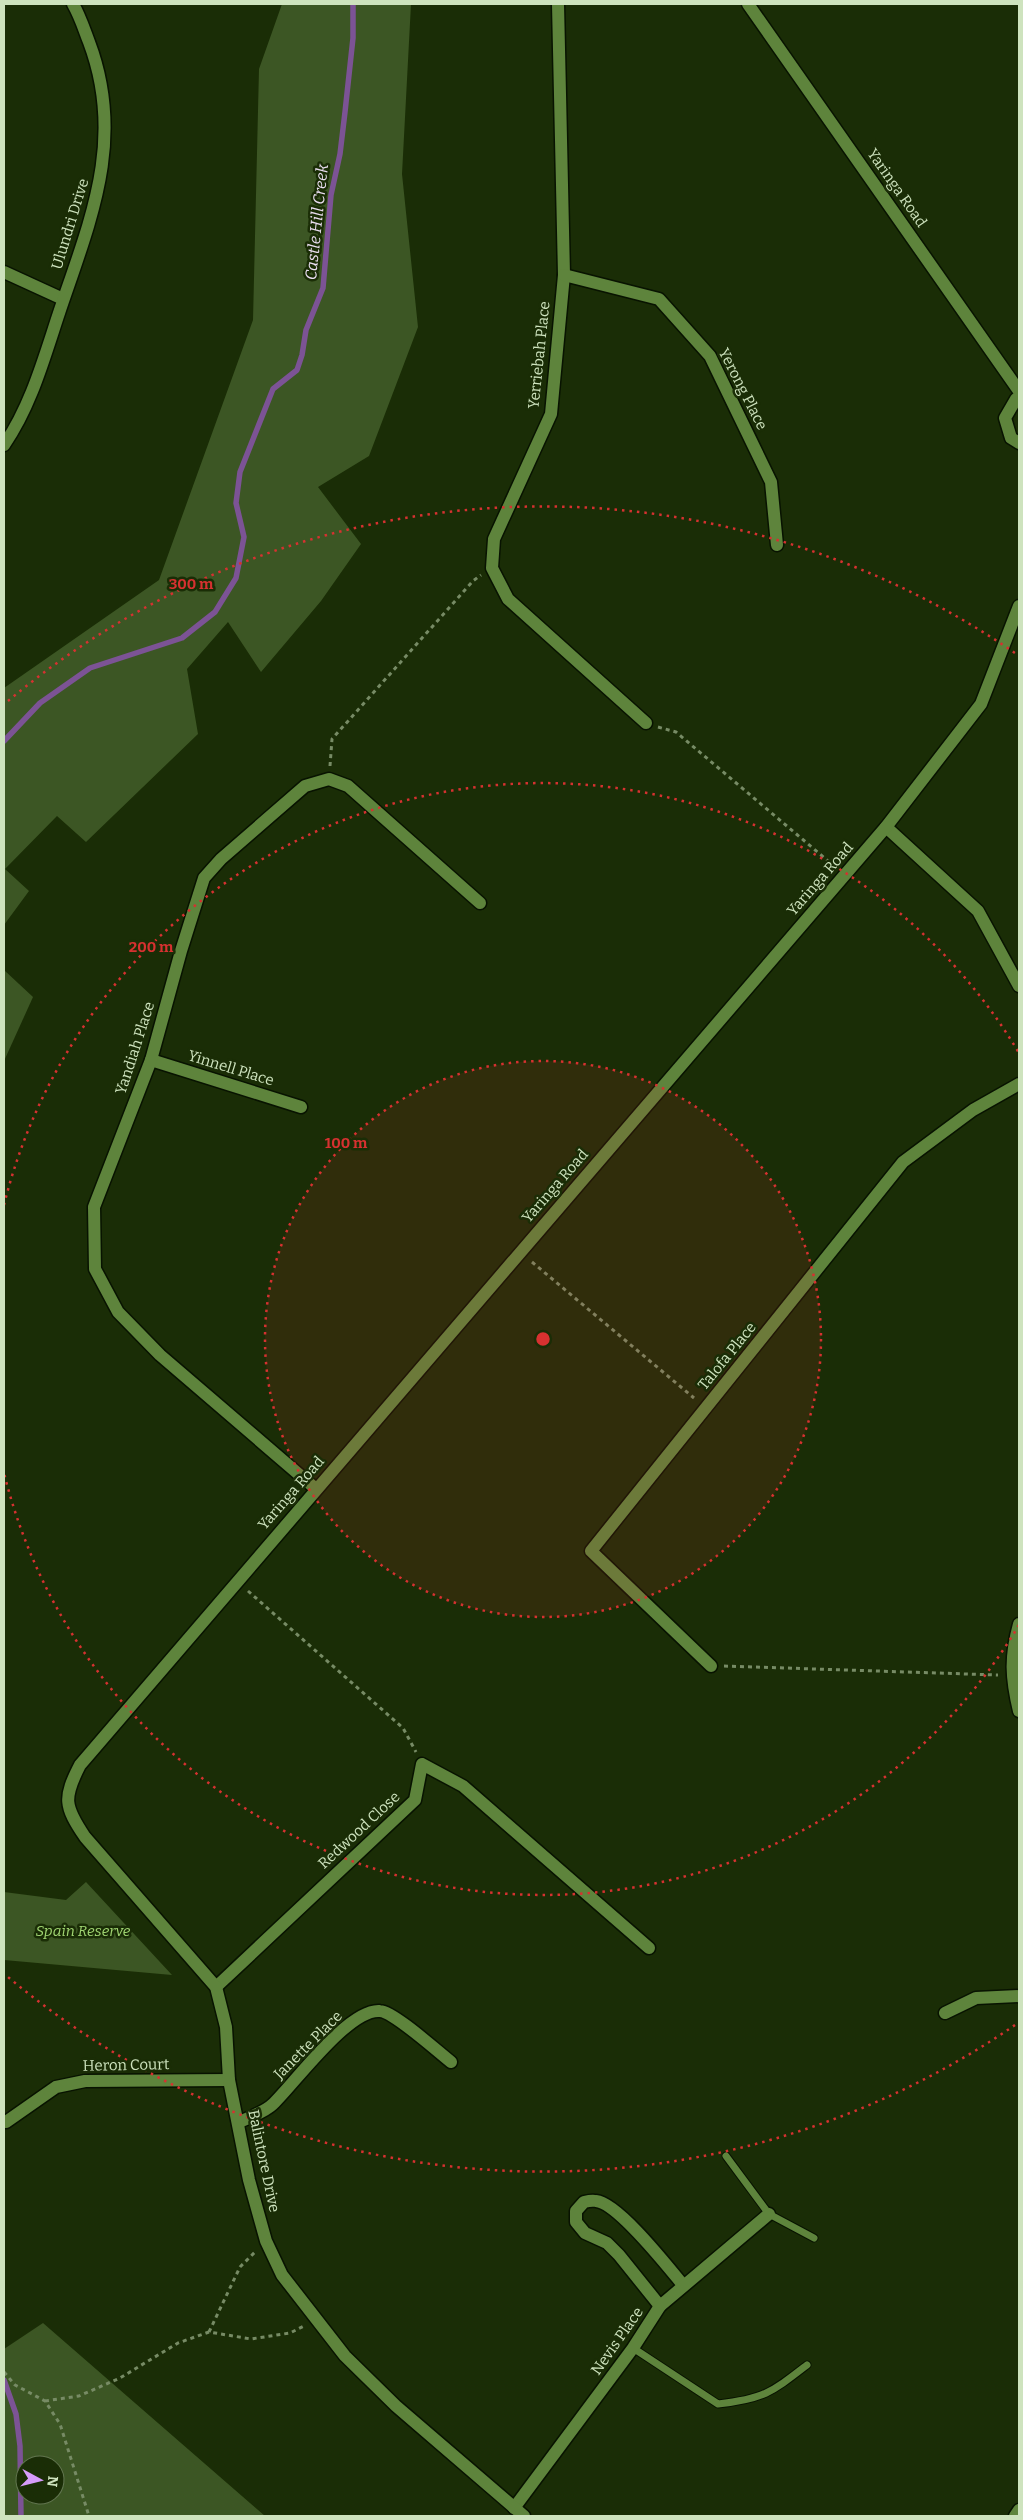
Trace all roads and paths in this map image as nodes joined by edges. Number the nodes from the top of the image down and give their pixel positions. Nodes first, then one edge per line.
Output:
1 (73, 4) edge
2 (558, 4) edge
3 (748, 4) edge
4 (4, 272) edge
5 (564, 274) junction
6 (63, 299) junction
7 (1019, 391) edge
8 (1019, 397) edge
9 (1019, 443) edge
10 (4, 446) edge
11 (777, 545) dead end
12 (492, 568) junction
13 (1019, 606) edge
14 (646, 723) joint
15 (329, 779) junction
16 (886, 827) junction
17 (845, 875) junction
18 (480, 903) dead end
19 (1018, 981) edge
20 (151, 1060) junction
21 (1019, 1084) edge
22 (301, 1107) dead end
23 (519, 1252) junction
24 (706, 1408) junction
25 (316, 1489) junction
26 (236, 1580) junction
27 (1019, 1624) edge
28 (711, 1666) joint
29 (1012, 1676) junction
30 (1019, 1711) edge
31 (422, 1764) junction
32 (80, 1765) joint
33 (649, 1948) dead end
34 (216, 1987) junction
35 (1019, 1996) edge
36 (946, 2013) dead end
37 (451, 2062) dead end
38 (229, 2080) junction
39 (6, 2122) dead end
40 (239, 2122) junction
41 (726, 2156) dead end
42 (769, 2214) junction
43 (814, 2238) dead end
44 (266, 2241) junction
45 (684, 2285) junction
46 (660, 2306) junction
47 (316, 2321) junction
48 (209, 2332) junction
49 (633, 2348) junction
50 (807, 2365) dead end
51 (4, 2372) edge
52 (45, 2401) junction
53 (1019, 2510) edge
54 (519, 2512) edge
55 (89, 2516) edge
56 (1015, 2516) edge

1 - 6 street, Ulundri Drive
2 - 5 street, Yerriebah Place
3 - 7 street, Yaringa Road
4 - 6 street
5 - 11 street, Yerong Place
5 - 12 street, Yerriebah Place
6 - 10 street, Ulundri Drive
8 - 9 street
12 - 14 street
12 - 15 path
13 - 16 street, Yaringa Road
14 - 17 path
15 - 18 street
15 - 20 street, Yandiah Place
16 - 17 street, Yaringa Road
16 - 19 street
17 - 23 street, Yaringa Road
20 - 22 street, Yinnell Place
20 - 25 street, Yandiah Place
21 - 24 street, Talofa Place
23 - 24 path
23 - 25 street, Yaringa Road
24 - 28 street, Talofa Place
25 - 26 street, Yaringa Road
26 - 31 path
26 - 32 street, Yaringa Road
27 - 29 street
28 - 29 path
29 - 30 street
31 - 33 street
31 - 34 street, Redwood Close
32 - 34 street, Balintore Drive
34 - 38 street, Balintore Drive
35 - 36 street
37 - 40 street, Janette Place
38 - 39 street, Heron Court
38 - 40 street, Balintore Drive
40 - 44 street, Balintore Drive
41 - 42 lane
42 - 43 lane
42 - 45 street, Nevis Place
44 - 47 street, Balintore Drive
44 - 48 path
45 - 46 street, Nevis Place
45 - 46 street
46 - 49 street, Nevis Place
47 - 48 path
47 - 54 street, Balintore Drive
48 - 52 path
49 - 50 lane
49 - 54 street, Nevis Place
51 - 52 path
52 - 55 path
53 - 56 street

